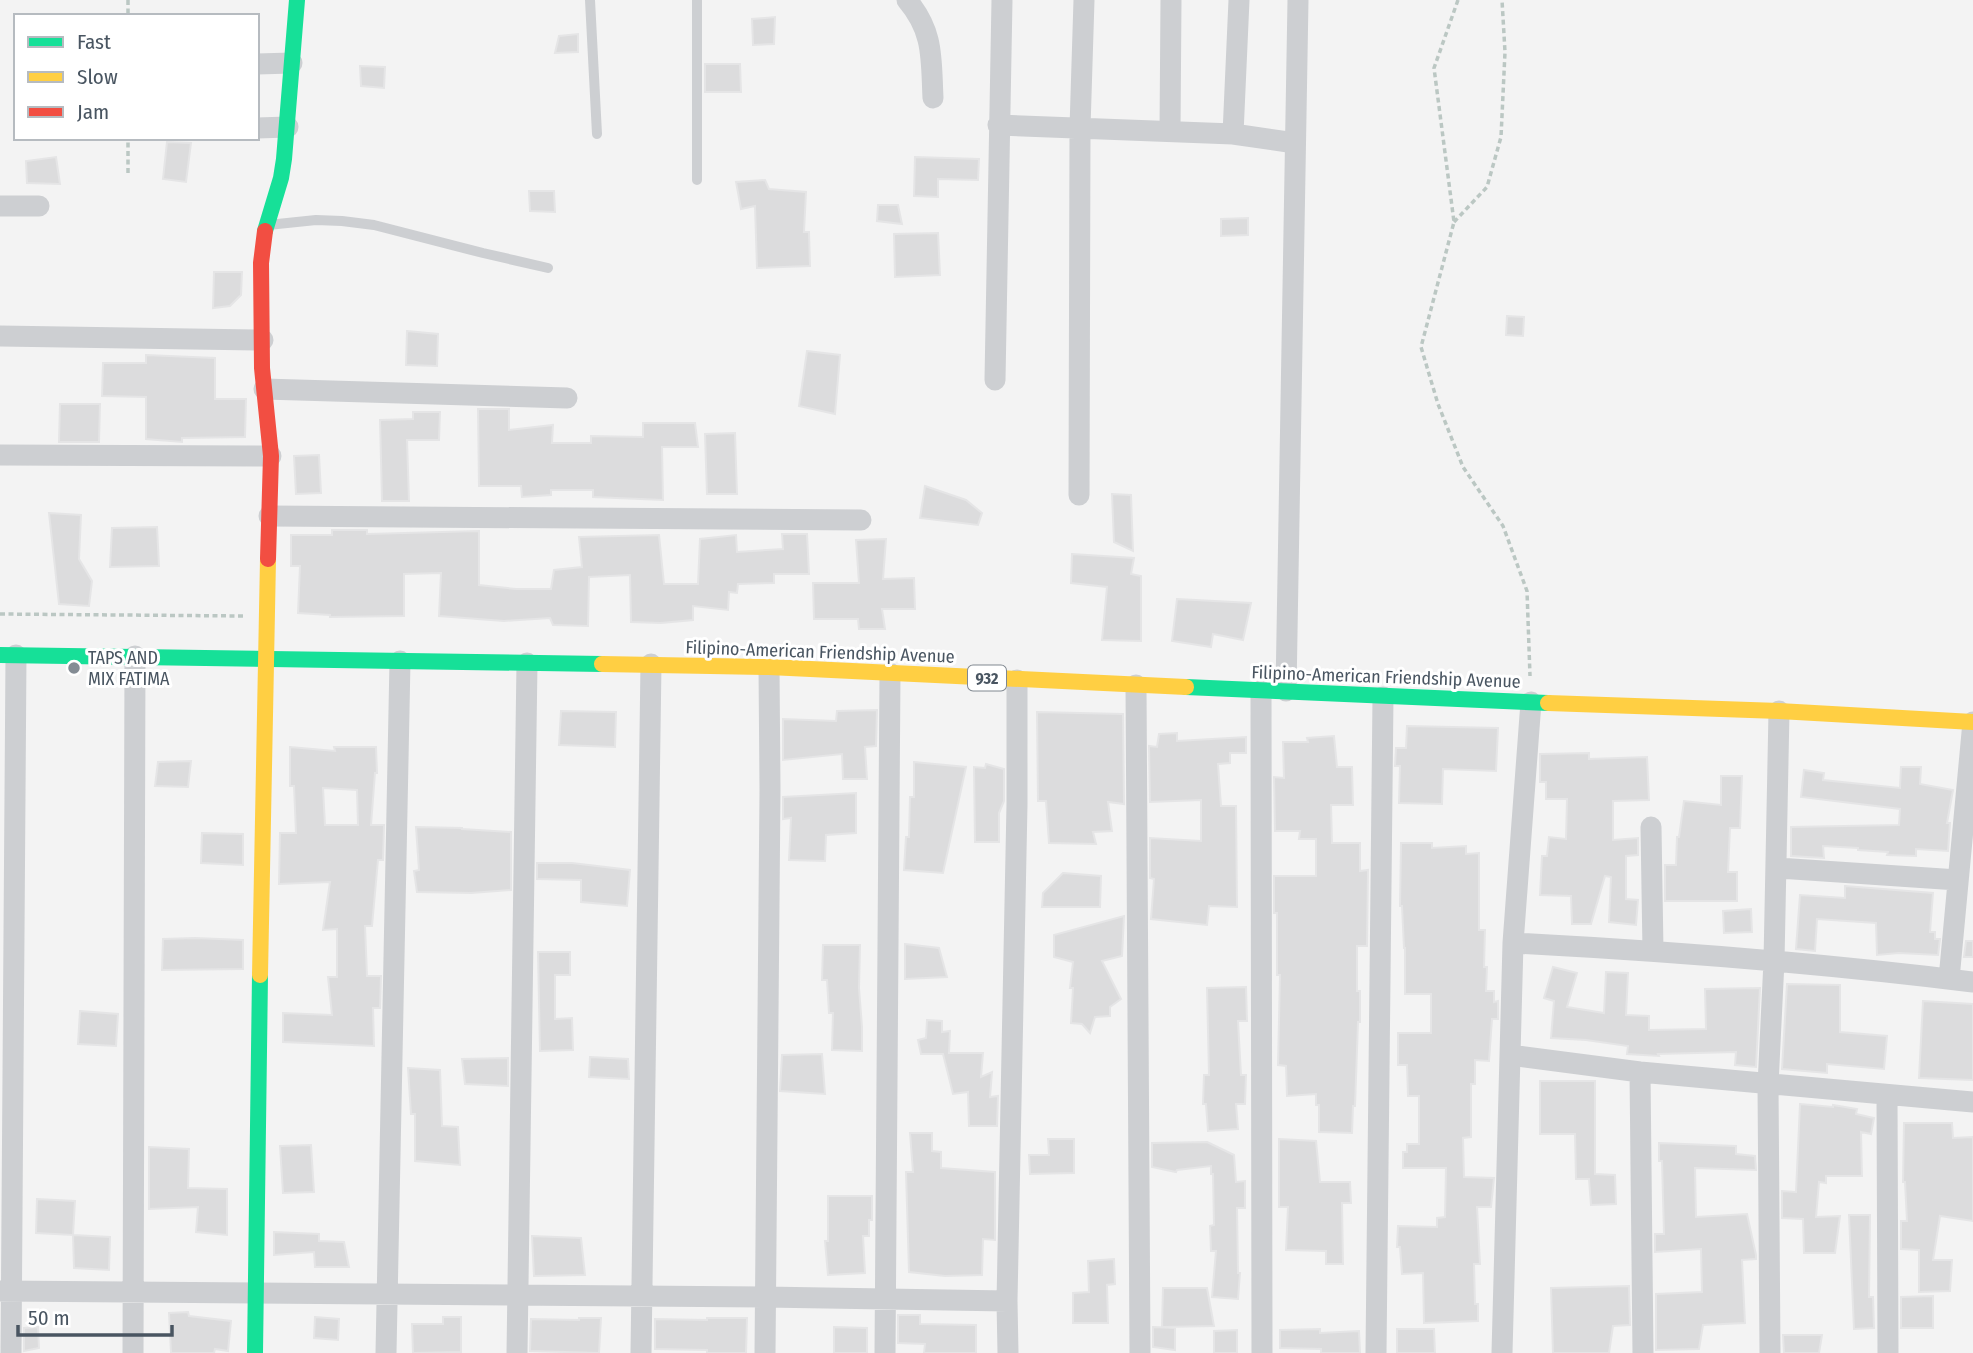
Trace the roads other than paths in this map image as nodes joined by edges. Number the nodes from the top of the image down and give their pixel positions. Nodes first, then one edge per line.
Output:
1 (297, 0) edge
2 (590, 0) edge
3 (697, 0) edge
4 (907, 0) edge
5 (1002, 0) edge
6 (1084, 0) edge
7 (1171, 0) edge
8 (1239, 0) edge
9 (1298, 0) edge
10 (292, 63) junction
11 (259, 64) edge
12 (933, 98) dead end
13 (998, 125) junction
14 (288, 127) junction
15 (259, 128) edge
16 (1080, 128) junction
17 (1170, 131) junction
18 (597, 134) dead end
19 (1233, 134) junction
20 (1295, 143) junction
21 (697, 180) dead end
22 (0, 206) edge
23 (39, 206) dead end
24 (265, 226) junction
25 (548, 268) dead end
26 (0, 337) edge
27 (263, 340) junction
28 (995, 380) dead end
29 (264, 388) junction
30 (567, 398) dead end
31 (0, 455) edge
32 (271, 456) junction
33 (1079, 495) dead end
34 (270, 516) junction
35 (861, 520) dead end
36 (8, 655) edge
37 (135, 656) junction
38 (265, 658) junction
39 (400, 661) junction
40 (527, 663) junction
41 (651, 664) junction
42 (769, 667) junction
43 (890, 673) junction
44 (1017, 680) junction
45 (1136, 685) junction
46 (1261, 691) junction
47 (1286, 691) junction
48 (1383, 697) junction
49 (1531, 702) junction
50 (1779, 711) junction
51 (1973, 722) edge
52 (1651, 827) dead end
53 (1777, 868) junction
54 (1958, 880) junction
55 (1513, 943) junction
56 (1653, 951) junction
57 (1774, 961) junction
58 (1949, 979) junction
59 (1973, 982) edge
60 (1510, 1055) junction
61 (1640, 1072) junction
62 (1768, 1085) junction
63 (1887, 1096) junction
64 (1973, 1102) edge
65 (6, 1291) edge
66 (133, 1292) junction
67 (387, 1293) junction
68 (255, 1294) junction
69 (517, 1294) junction
70 (642, 1296) junction
71 (765, 1297) junction
72 (885, 1299) junction
73 (1007, 1301) junction
74 (11, 1353) edge
75 (133, 1353) edge
76 (255, 1353) edge
77 (386, 1353) edge
78 (517, 1353) edge
79 (641, 1353) edge
80 (765, 1353) edge
81 (886, 1353) edge
82 (1008, 1353) edge
83 (1140, 1353) edge
84 (1262, 1353) edge
85 (1377, 1353) edge
86 (1502, 1353) edge
87 (1643, 1353) edge
88 (1770, 1353) edge
89 (1888, 1353) edge

1 - 10 main road
2 - 18 lane
3 - 21 lane
4 - 12 street
5 - 13 street
6 - 16 street
7 - 17 street
8 - 19 street
9 - 20 street
10 - 11 street
10 - 14 main road
13 - 16 street
13 - 28 street
14 - 15 street
14 - 24 main road
16 - 17 street
16 - 33 street
17 - 19 street
19 - 20 street
20 - 47 street
22 - 23 street
24 - 25 lane
24 - 27 main road
26 - 27 street
27 - 29 main road
29 - 30 street
29 - 32 main road
31 - 32 street
32 - 34 main road
34 - 35 street
34 - 38 main road
36 - 37 main road, Filipino-American Friendship Avenue / 932
36 - 65 street
37 - 38 main road, Filipino-American Friendship Avenue / 932
37 - 66 street
38 - 39 main road, Filipino-American Friendship Avenue / 932
38 - 68 main road
39 - 40 main road, Filipino-American Friendship Avenue / 932
39 - 67 street
40 - 41 main road, Filipino-American Friendship Avenue / 932
40 - 69 street
41 - 42 main road, Filipino-American Friendship Avenue / 932
41 - 70 street
42 - 43 main road, Filipino-American Friendship Avenue / 932
42 - 71 street
43 - 44 main road, Filipino-American Friendship Avenue / 932
43 - 72 street
44 - 45 main road, Filipino-American Friendship Avenue / 932
44 - 73 street
45 - 46 main road, Filipino-American Friendship Avenue / 932
45 - 83 street
46 - 47 main road, Filipino-American Friendship Avenue / 932
46 - 84 street
47 - 48 main road, Filipino-American Friendship Avenue / 932
48 - 49 main road, Filipino-American Friendship Avenue / 932
48 - 85 street
49 - 50 main road, Filipino-American Friendship Avenue / 932
49 - 55 street
50 - 51 main road, Filipino-American Friendship Avenue / 932
50 - 53 street
51 - 54 street
52 - 56 street
53 - 54 street
53 - 57 street
54 - 58 street
55 - 56 street
55 - 60 street
56 - 57 street
57 - 58 street
57 - 62 street
58 - 59 street
60 - 61 street
60 - 86 street
61 - 62 street
61 - 87 street
62 - 63 street
62 - 88 street
63 - 64 street
63 - 89 street
65 - 66 street
65 - 74 street
66 - 68 street
66 - 75 street
67 - 68 street
67 - 69 street
67 - 77 street
68 - 76 main road
69 - 70 street
69 - 78 street
70 - 71 street
70 - 79 street
71 - 72 street
71 - 80 street
72 - 73 street
72 - 81 street
73 - 82 street

